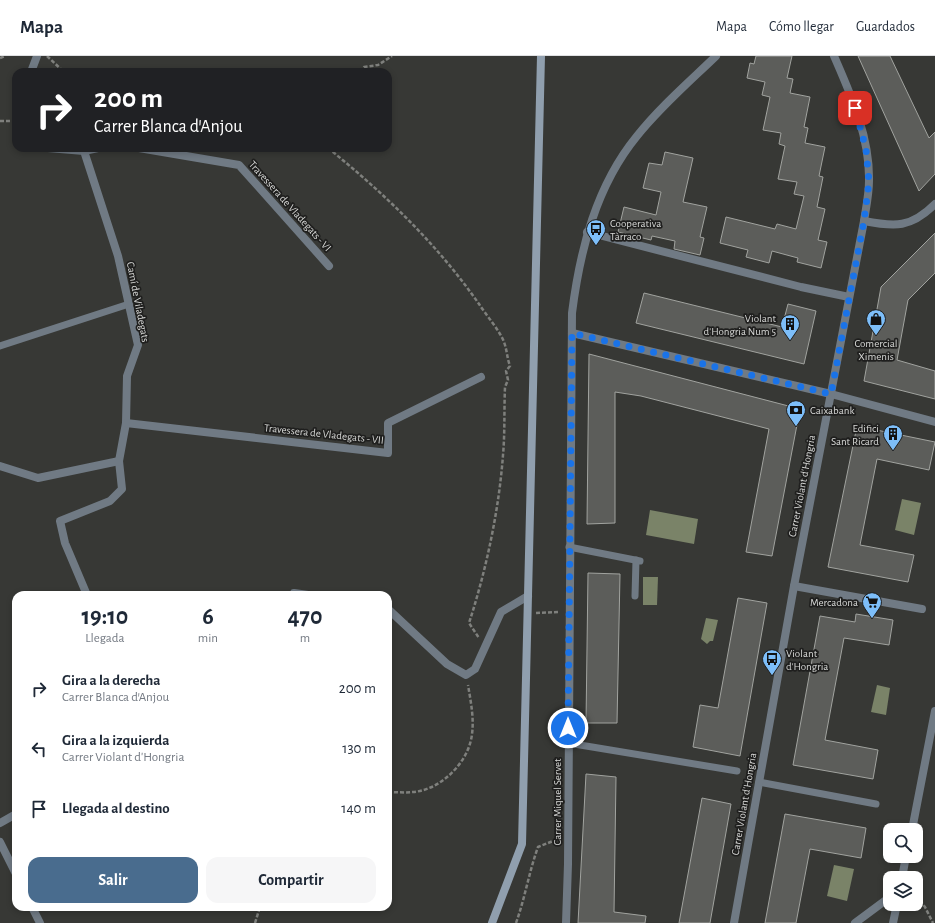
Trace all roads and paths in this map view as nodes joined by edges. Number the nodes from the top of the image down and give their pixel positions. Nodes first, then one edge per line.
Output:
1 (5, 56) edge
2 (37, 56) edge
3 (47, 56) edge
4 (392, 56) edge
5 (541, 56) edge
6 (716, 56) edge
7 (834, 56) edge
8 (0, 58) edge
9 (32, 68) edge
10 (60, 68) edge
11 (364, 68) edge
12 (0, 121) edge
13 (12, 121) edge
14 (84, 152) edge
15 (162, 152) edge
16 (935, 204) edge
17 (864, 221) junction
18 (587, 232) junction
19 (329, 266) dead end
20 (849, 297) junction
21 (129, 304) junction
22 (572, 333) junction
23 (0, 346) edge
24 (481, 377) dead end
25 (831, 394) junction
26 (935, 422) edge
27 (126, 423) junction
28 (119, 460) junction
29 (0, 466) edge
30 (569, 547) junction
31 (794, 586) junction
32 (85, 591) edge
33 (528, 596) junction
34 (635, 596) dead end
35 (922, 609) dead end
36 (569, 612) junction
37 (392, 613) edge
38 (528, 613) junction
39 (466, 675) junction
40 (935, 711) edge
41 (568, 743) junction
42 (737, 771) dead end
43 (759, 782) junction
44 (392, 792) edge
45 (876, 804) dead end
46 (12, 816) edge
47 (0, 822) edge
48 (913, 823) edge
49 (568, 836) junction
50 (0, 842) edge
51 (12, 866) edge
52 (883, 902) edge
53 (923, 905) edge
54 (34, 911) edge
55 (259, 911) edge
56 (896, 911) edge
57 (40, 923) edge
58 (255, 923) edge
59 (492, 923) edge
60 (516, 923) edge
61 (566, 923) edge
62 (734, 923) edge
63 (856, 923) edge
64 (893, 923) edge
65 (933, 923) edge

1 - 8 path
2 - 9 street
3 - 10 path
4 - 11 path
5 - 33 main road
6 - 18 street, Carrer Miquel Servet
7 - 17 street, Carrer Violant d'Hongria
12 - 13 path
14 - 21 street, Camí de Viladegats
15 - 19 street, Travessera de Vladegats - VI
16 - 17 street
17 - 20 street, Carrer Violant d'Hongria
18 - 20 street
18 - 22 street, Carrer Miquel Servet
20 - 25 street, Carrer Violant d'Hongria
21 - 23 lane
21 - 27 street, Camí de Viladegats
22 - 25 street
22 - 30 street, Carrer Miquel Servet
24 - 27 street, Travessera de Vladegats - VII
25 - 26 street
25 - 31 street, Carrer Violant d'Hongria
27 - 28 street, Camí de Viladegats
28 - 29 street
28 - 32 street, Camí de Viladegats
30 - 34 lane
30 - 36 street, Carrer Miquel Servet
31 - 35 street
31 - 43 street, Carrer Violant d'Hongria
33 - 38 main road
33 - 39 street
36 - 38 path
36 - 41 street, Carrer Miquel Servet
37 - 39 street
38 - 59 main road
39 - 44 path
40 - 48 street
41 - 42 lane
41 - 49 street, Carrer Miquel Servet
43 - 45 lane
43 - 62 street, Carrer Violant d'Hongria
46 - 47 street
49 - 60 path
49 - 61 street, Carrer Miquel Servet
50 - 51 street
52 - 63 street
53 - 65 path
54 - 57 street
55 - 58 path
56 - 64 street

